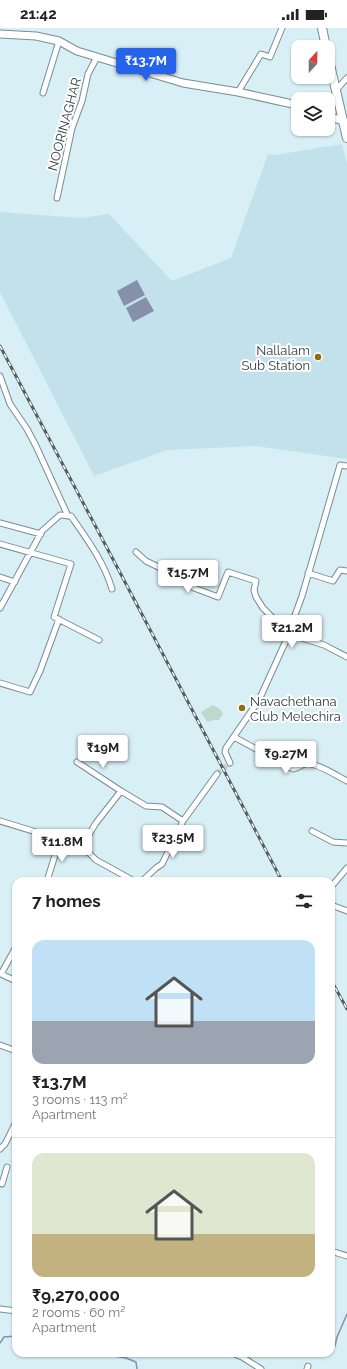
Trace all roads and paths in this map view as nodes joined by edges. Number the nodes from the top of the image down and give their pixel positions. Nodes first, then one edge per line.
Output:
1 (282, 28) edge
2 (322, 28) edge
3 (0, 34) edge
4 (325, 40) edge
5 (59, 41) junction
6 (97, 57) junction
7 (347, 78) edge
8 (335, 84) edge
9 (336, 90) junction
10 (238, 92) junction
11 (43, 93) dead end
12 (291, 103) edge
13 (335, 118) edge
14 (343, 121) junction
15 (347, 138) edge
16 (56, 198) dead end
17 (0, 376) edge
18 (347, 466) edge
19 (68, 516) junction
20 (0, 523) edge
21 (41, 534) junction
22 (0, 544) edge
23 (31, 552) junction
24 (136, 552) dead end
25 (347, 571) edge
26 (308, 573) junction
27 (0, 577) edge
28 (15, 582) junction
29 (112, 589) dead end
30 (0, 606) edge
31 (59, 619) junction
32 (292, 626) junction
33 (290, 634) junction
34 (99, 640) dead end
35 (347, 657) edge
36 (0, 682) edge
37 (234, 737) junction
38 (77, 762) dead end
39 (230, 763) dead end
40 (217, 774) tunnel mouth
41 (347, 781) edge
42 (121, 791) junction
43 (0, 821) edge
44 (183, 821) junction
45 (312, 831) dead end
46 (60, 840) junction
47 (347, 843) edge
48 (82, 846) junction
49 (347, 868) edge
50 (48, 877) edge
51 (127, 877) edge
52 (146, 877) edge
53 (335, 882) edge
54 (335, 906) edge
55 (347, 911) edge
56 (12, 954) edge
57 (12, 979) edge
58 (0, 1045) edge
59 (12, 1050) edge
60 (12, 1130) edge
61 (0, 1149) edge
62 (7, 1167) dead end
63 (0, 1183) edge
64 (335, 1252) edge
65 (347, 1256) edge
66 (0, 1309) edge
67 (12, 1310) edge
68 (242, 1357) edge
69 (261, 1369) edge

1 - 10 street
2 - 4 main road
3 - 5 street
5 - 6 street
5 - 11 street
6 - 10 street
6 - 16 street, NOORINAGHAR
7 - 9 street
8 - 9 main road
9 - 14 main road
10 - 12 street
13 - 14 street
14 - 15 main road
17 - 19 street
18 - 26 street
19 - 21 street
19 - 29 street
20 - 21 street
21 - 23 street
22 - 23 street
23 - 28 street
23 - 31 street
24 - 32 street
25 - 26 street
26 - 32 street
27 - 28 street
28 - 30 street
31 - 34 street
31 - 36 street
32 - 33 street
33 - 35 street
33 - 37 street
37 - 39 street
37 - 41 street
38 - 42 street
40 - 44 street
42 - 44 street
42 - 48 street
43 - 46 street
44 - 52 street
45 - 47 street
46 - 48 street
46 - 50 street
48 - 51 street
49 - 53 street
54 - 55 street
56 - 57 street
58 - 59 street
60 - 61 street
62 - 63 street
64 - 65 street
66 - 67 street
68 - 69 street

